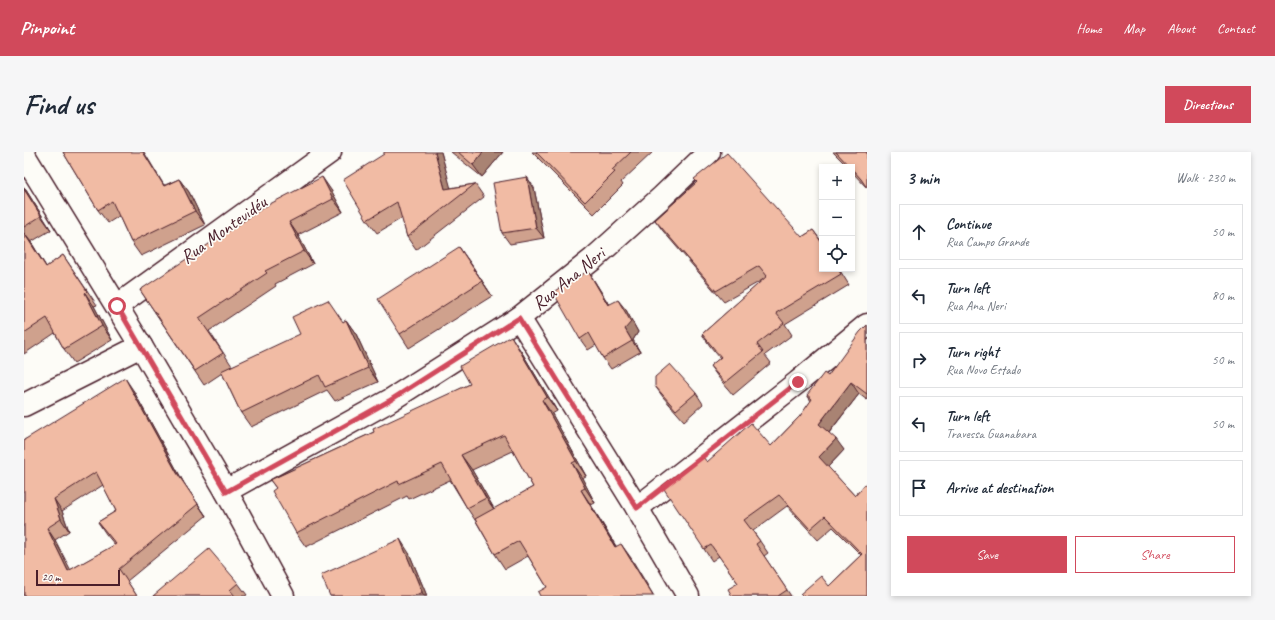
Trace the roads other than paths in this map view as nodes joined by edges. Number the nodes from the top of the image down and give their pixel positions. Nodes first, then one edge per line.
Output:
1 (330, 152) edge
2 (709, 152) edge
3 (24, 155) edge
4 (117, 306) junction
5 (519, 318) junction
6 (867, 325) edge
7 (141, 346) junction
8 (24, 405) edge
9 (226, 492) junction
10 (637, 508) junction
11 (283, 596) edge
12 (688, 596) edge

1 - 4 street, Rua Montevidéu
2 - 5 street, Rua Ana Neri
3 - 4 street
4 - 7 street
5 - 9 street, Rua Ana Neri
5 - 10 street
6 - 10 street
7 - 8 street
7 - 9 street
9 - 11 street
10 - 12 street

